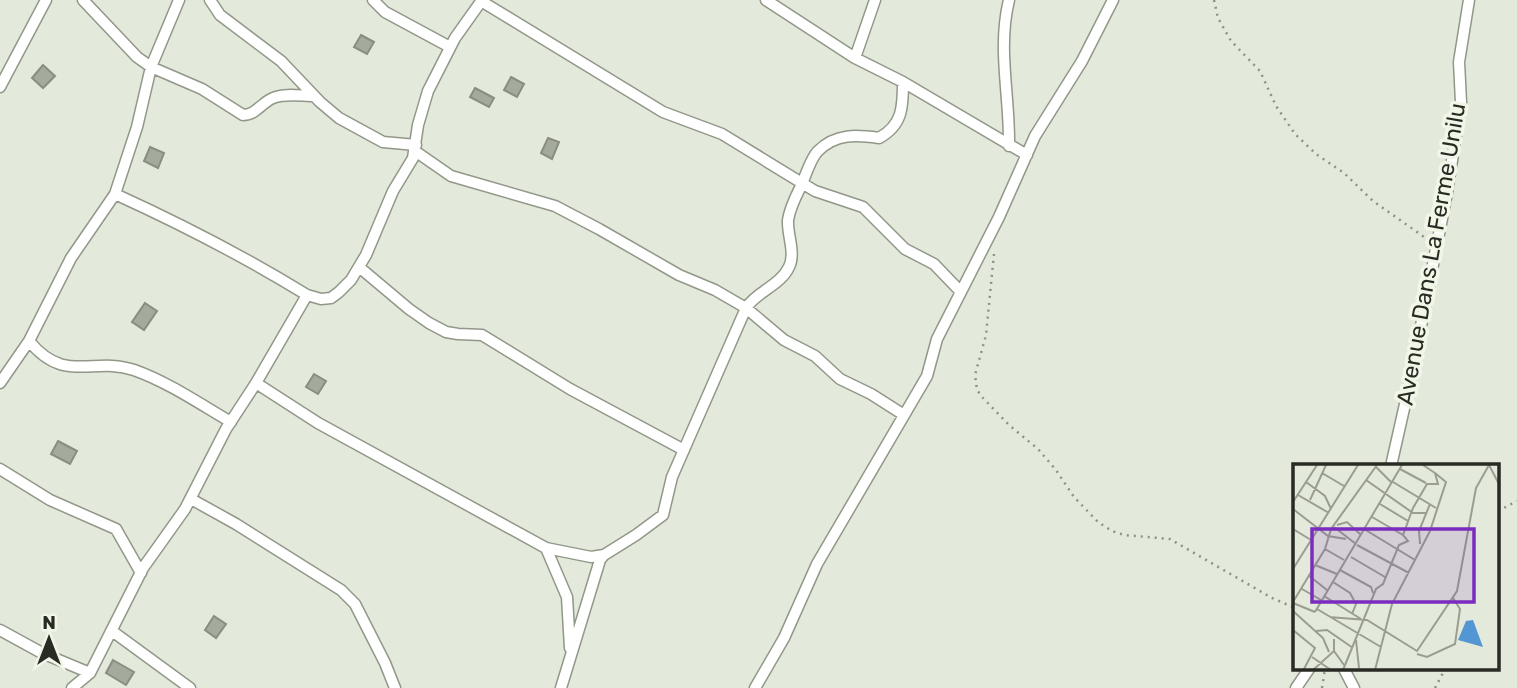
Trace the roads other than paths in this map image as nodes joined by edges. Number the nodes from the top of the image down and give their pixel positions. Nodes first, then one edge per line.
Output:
1 (46, 0) edge
2 (82, 0) edge
3 (179, 0) edge
4 (210, 0) edge
5 (373, 0) edge
6 (482, 0) edge
7 (766, 0) edge
8 (868, 0) edge
9 (875, 0) edge
10 (1009, 0) edge
11 (1113, 0) edge
12 (1469, 0) edge
13 (868, 21) junction
14 (450, 47) junction
15 (855, 58) junction
16 (150, 67) junction
17 (904, 82) junction
18 (0, 86) edge
19 (314, 96) junction
20 (1009, 146) junction
21 (415, 148) junction
22 (1027, 155) junction
23 (803, 182) junction
24 (115, 194) junction
25 (359, 267) junction
26 (960, 291) junction
27 (307, 295) junction
28 (746, 308) junction
29 (29, 341) junction
30 (0, 383) edge
31 (256, 383) junction
32 (904, 415) junction
33 (231, 422) junction
34 (684, 450) junction
35 (1391, 464) edge
36 (0, 469) edge
37 (191, 499) junction
38 (546, 548) junction
39 (604, 555) junction
40 (141, 573) junction
41 (0, 630) edge
42 (112, 631) junction
43 (571, 658) junction
44 (1308, 670) edge
45 (1345, 670) edge
46 (90, 673) junction
47 (72, 688) edge
48 (191, 688) edge
49 (394, 688) edge
50 (561, 688) edge
51 (755, 688) edge
52 (1296, 688) edge
53 (1354, 688) edge

1 - 18 street
2 - 16 street
3 - 16 street
4 - 19 street
5 - 14 street
6 - 14 street
6 - 23 street
7 - 15 street
8 - 13 street
9 - 13 street
10 - 20 street
11 - 22 street
12 - 35 street, Avenue Dans La Ferme Unilu
13 - 15 street
14 - 21 street
15 - 17 street
16 - 19 street
16 - 24 street
17 - 20 street
17 - 23 street
19 - 21 street
20 - 22 street
21 - 25 street
21 - 28 street
22 - 26 street
23 - 26 street
23 - 28 street
24 - 27 street
24 - 29 street
25 - 27 street
25 - 34 street
26 - 32 street
27 - 31 street
28 - 32 street
28 - 34 street
29 - 30 street
29 - 33 street
31 - 33 street
31 - 38 street
32 - 51 street
33 - 37 street
34 - 39 street
36 - 40 street
37 - 40 street
37 - 49 street
38 - 39 street
38 - 43 street
39 - 43 street
40 - 42 street
41 - 46 street
42 - 46 street
42 - 48 street
43 - 50 street
44 - 52 street
45 - 53 street
46 - 47 street

